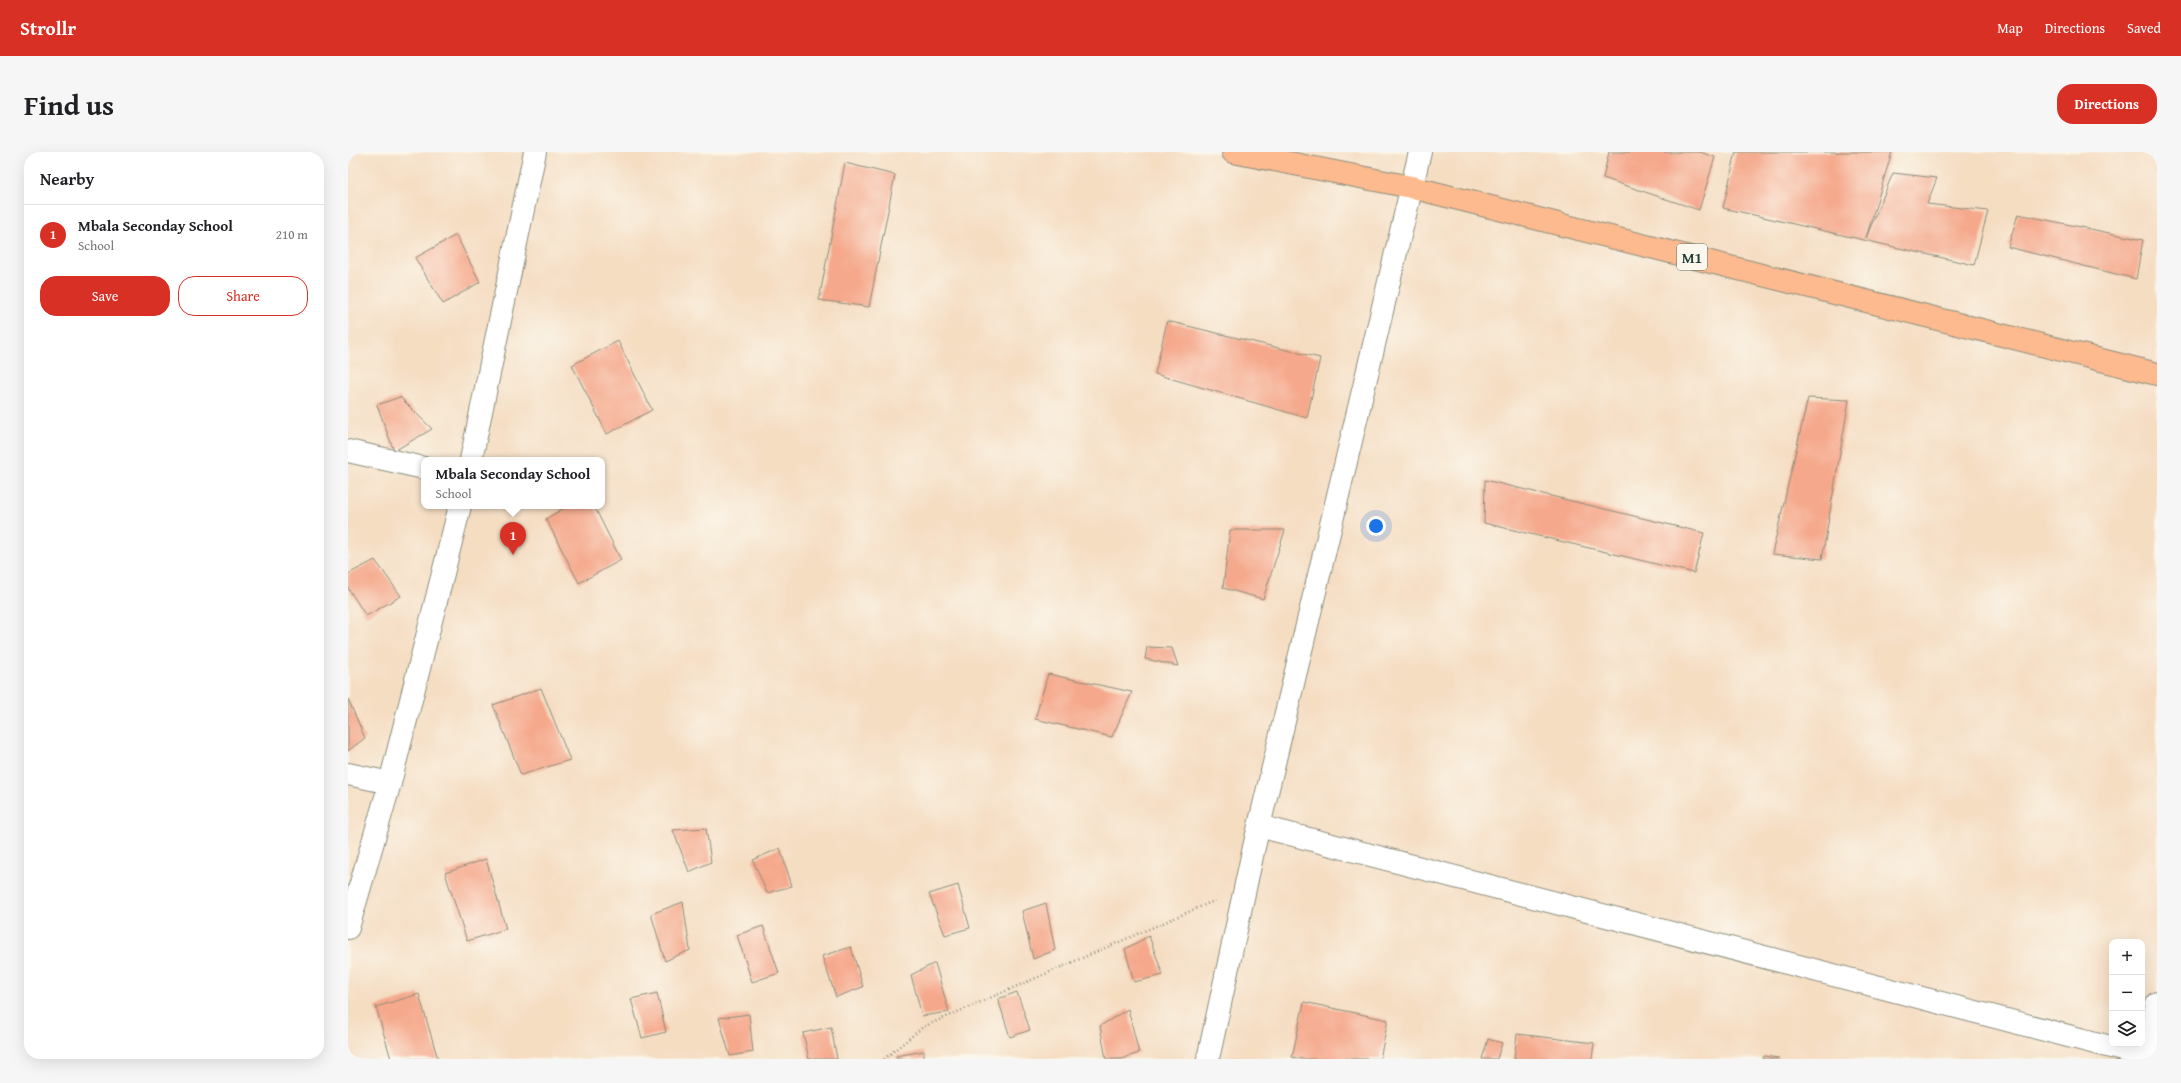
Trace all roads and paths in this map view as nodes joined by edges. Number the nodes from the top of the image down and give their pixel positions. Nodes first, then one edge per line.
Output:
1 (535, 152) edge
2 (1232, 152) edge
3 (1420, 152) edge
4 (1411, 187) junction
5 (2154, 371) edge
6 (348, 450) edge
7 (472, 457) edge
8 (421, 467) edge
9 (459, 509) edge
10 (348, 774) edge
11 (390, 783) junction
12 (1259, 826) junction
13 (1246, 887) junction
14 (348, 928) edge
15 (2157, 1003) edge
16 (2151, 1058) edge
17 (884, 1059) edge
18 (1208, 1059) edge

1 - 7 street
2 - 4 main road, M1
3 - 4 street
4 - 5 main road, M1
4 - 12 street
6 - 8 street
9 - 11 street
10 - 11 street
11 - 14 street
12 - 13 street
12 - 16 street
13 - 17 path
13 - 18 street
15 - 16 street

